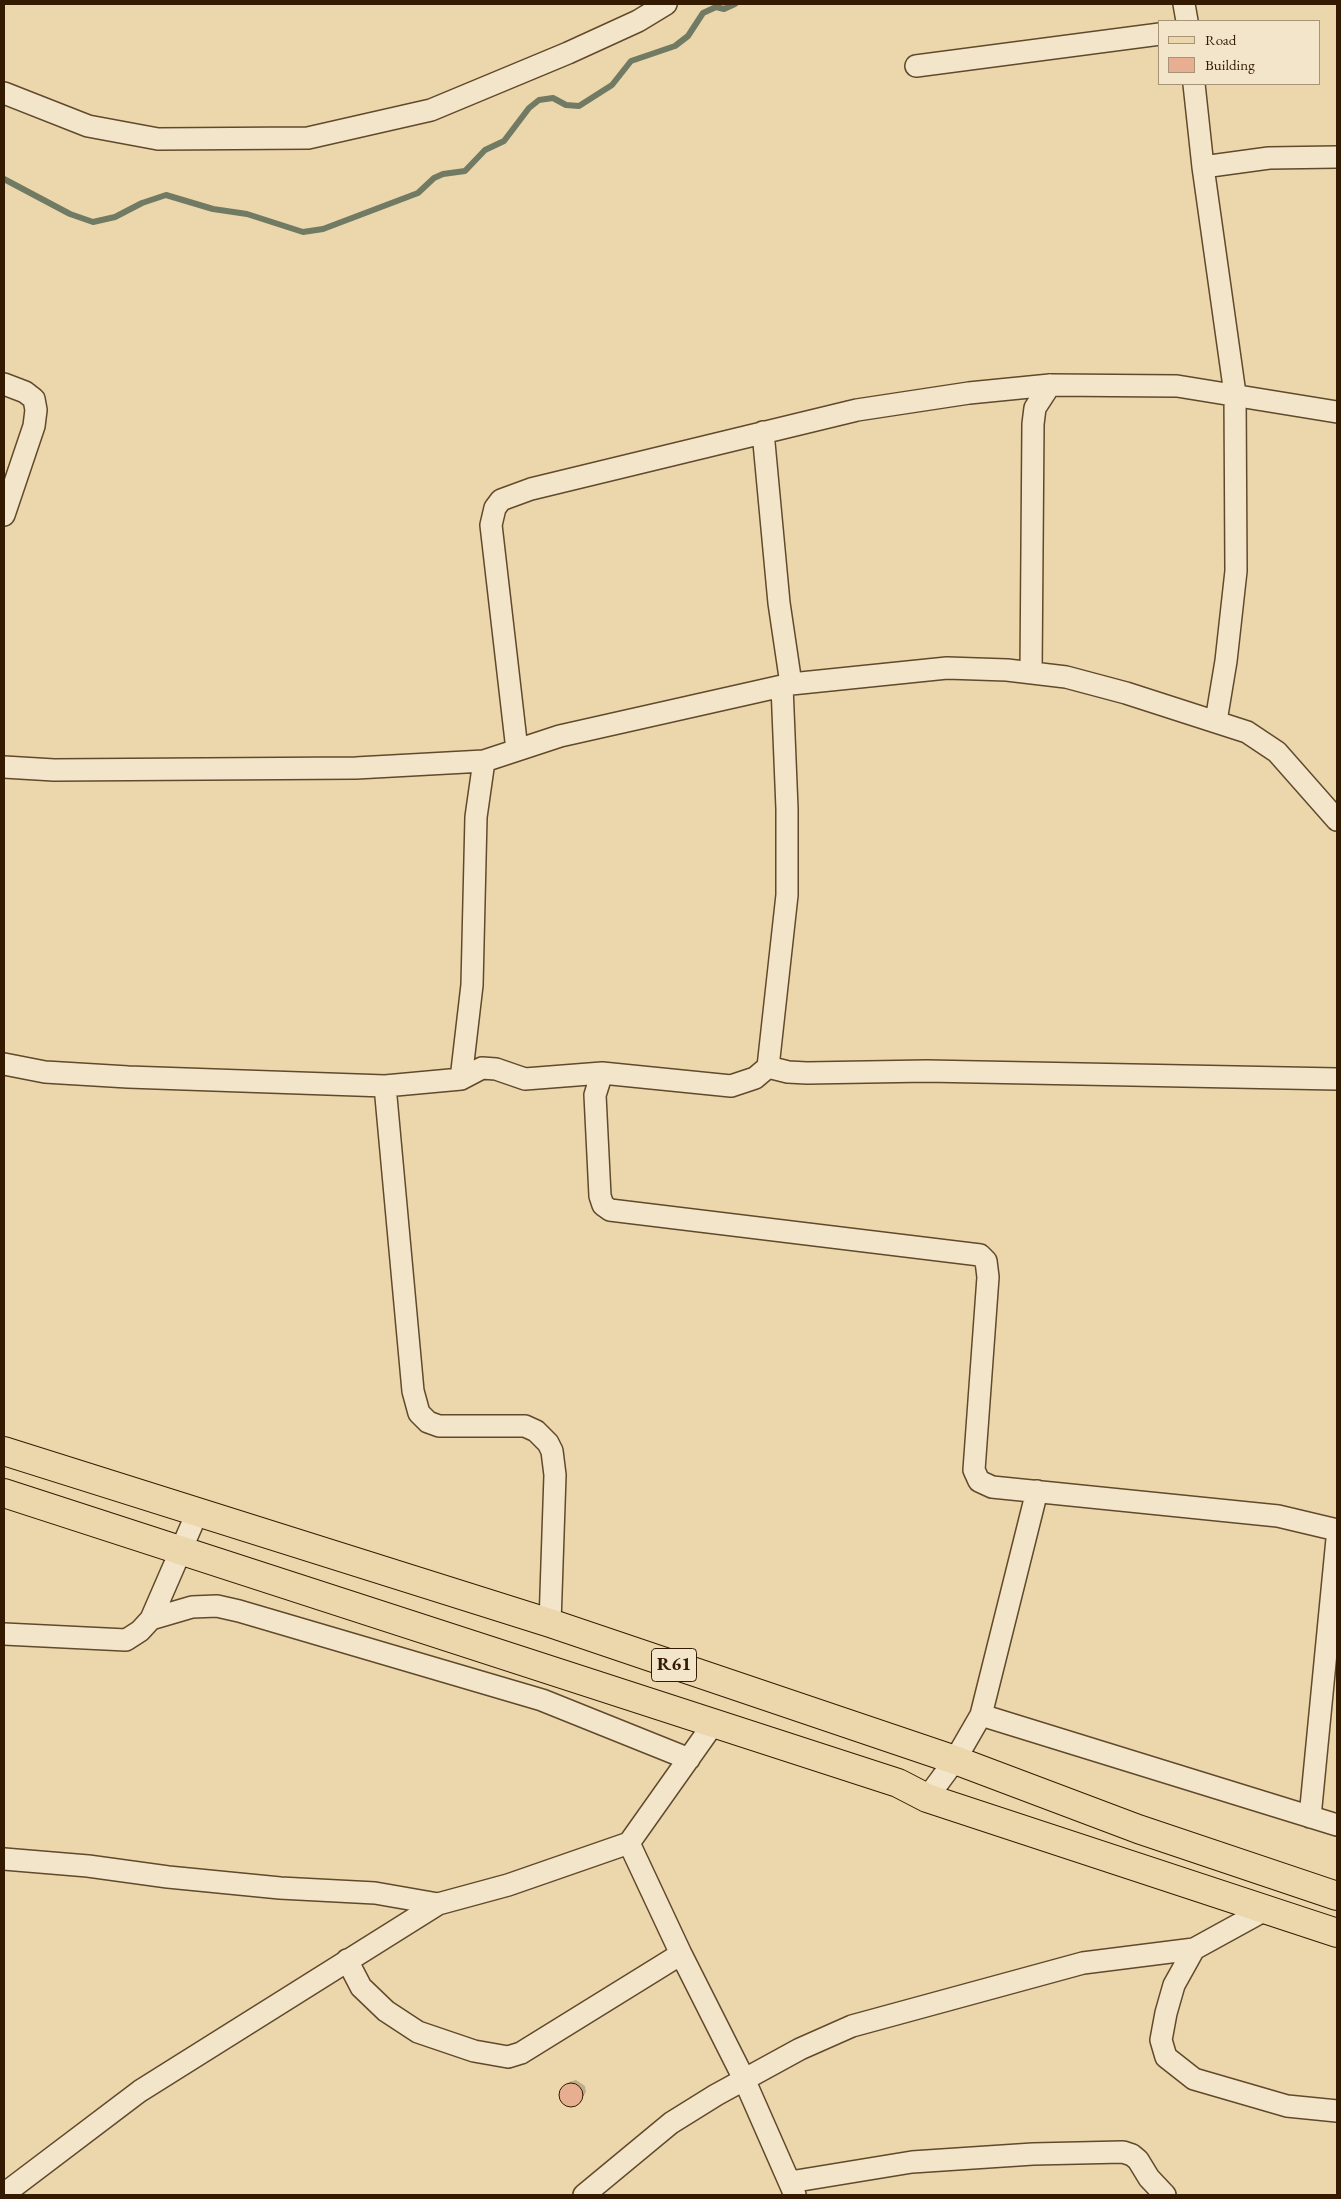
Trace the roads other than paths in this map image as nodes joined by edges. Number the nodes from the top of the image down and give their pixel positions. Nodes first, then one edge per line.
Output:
1 (666, 4) edge
2 (1184, 4) edge
3 (1186, 20) edge
4 (1158, 34) edge
5 (916, 66) dead end
6 (1194, 85) edge
7 (4, 93) edge
8 (1337, 157) edge
9 (1203, 167) junction
10 (4, 384) edge
11 (1050, 385) junction
12 (1235, 394) junction
13 (1337, 412) edge
14 (763, 432) junction
15 (4, 514) edge
16 (1032, 673) junction
17 (787, 685) junction
18 (1216, 721) junction
19 (517, 750) junction
20 (484, 761) junction
21 (4, 767) edge
22 (1337, 820) edge
23 (4, 1064) edge
24 (768, 1067) junction
25 (602, 1073) junction
26 (461, 1079) junction
27 (1337, 1079) edge
28 (384, 1086) junction
29 (4, 1451) edge
30 (1036, 1491) junction
31 (4, 1493) edge
32 (197, 1513) junction
33 (1337, 1530) edge
34 (1337, 1538) edge
35 (180, 1550) junction
36 (151, 1619) junction
37 (550, 1623) junction
38 (4, 1634) edge
39 (981, 1715) junction
40 (714, 1723) junction
41 (689, 1759) junction
42 (955, 1760) junction
43 (927, 1798) junction
44 (1310, 1816) junction
45 (1337, 1825) edge
46 (629, 1843) junction
47 (4, 1859) edge
48 (1337, 1896) edge
49 (438, 1904) junction
50 (1265, 1910) junction
51 (1337, 1933) edge
52 (1194, 1949) junction
53 (681, 1954) junction
54 (346, 1960) junction
55 (744, 2079) junction
56 (1337, 2111) edge
57 (793, 2188) edge
58 (4, 2194) edge
59 (584, 2195) edge
60 (1165, 2195) edge

1 - 7 street
2 - 3 street
4 - 5 street
6 - 9 street
8 - 9 street
9 - 12 street
10 - 15 street
11 - 12 street
11 - 14 street
11 - 16 street
12 - 13 street
12 - 18 street
14 - 17 street
14 - 19 street
16 - 17 street
16 - 18 street
17 - 19 street
17 - 24 street
18 - 22 street
19 - 20 street
20 - 21 street
20 - 26 street
23 - 28 street
24 - 25 street
24 - 27 street
25 - 26 street
25 - 30 street
26 - 28 street
28 - 37 street
29 - 32 main road, R61
30 - 33 street
30 - 39 street
31 - 35 main road, R61
32 - 35 street
32 - 37 main road, R61
34 - 44 street
35 - 36 street
35 - 40 main road, R61
36 - 38 street
36 - 41 street
37 - 42 main road, R61
39 - 42 street
39 - 44 street
40 - 41 street
40 - 43 main road, R61
41 - 46 street
42 - 43 street
42 - 48 main road, R61
43 - 50 main road, R61
44 - 45 street
46 - 49 street
46 - 53 street
47 - 49 street
49 - 54 street
50 - 51 main road, R61
50 - 52 street
52 - 55 street
52 - 56 street
53 - 54 street
53 - 55 street
54 - 58 street
55 - 57 street
55 - 59 street
57 - 60 street

